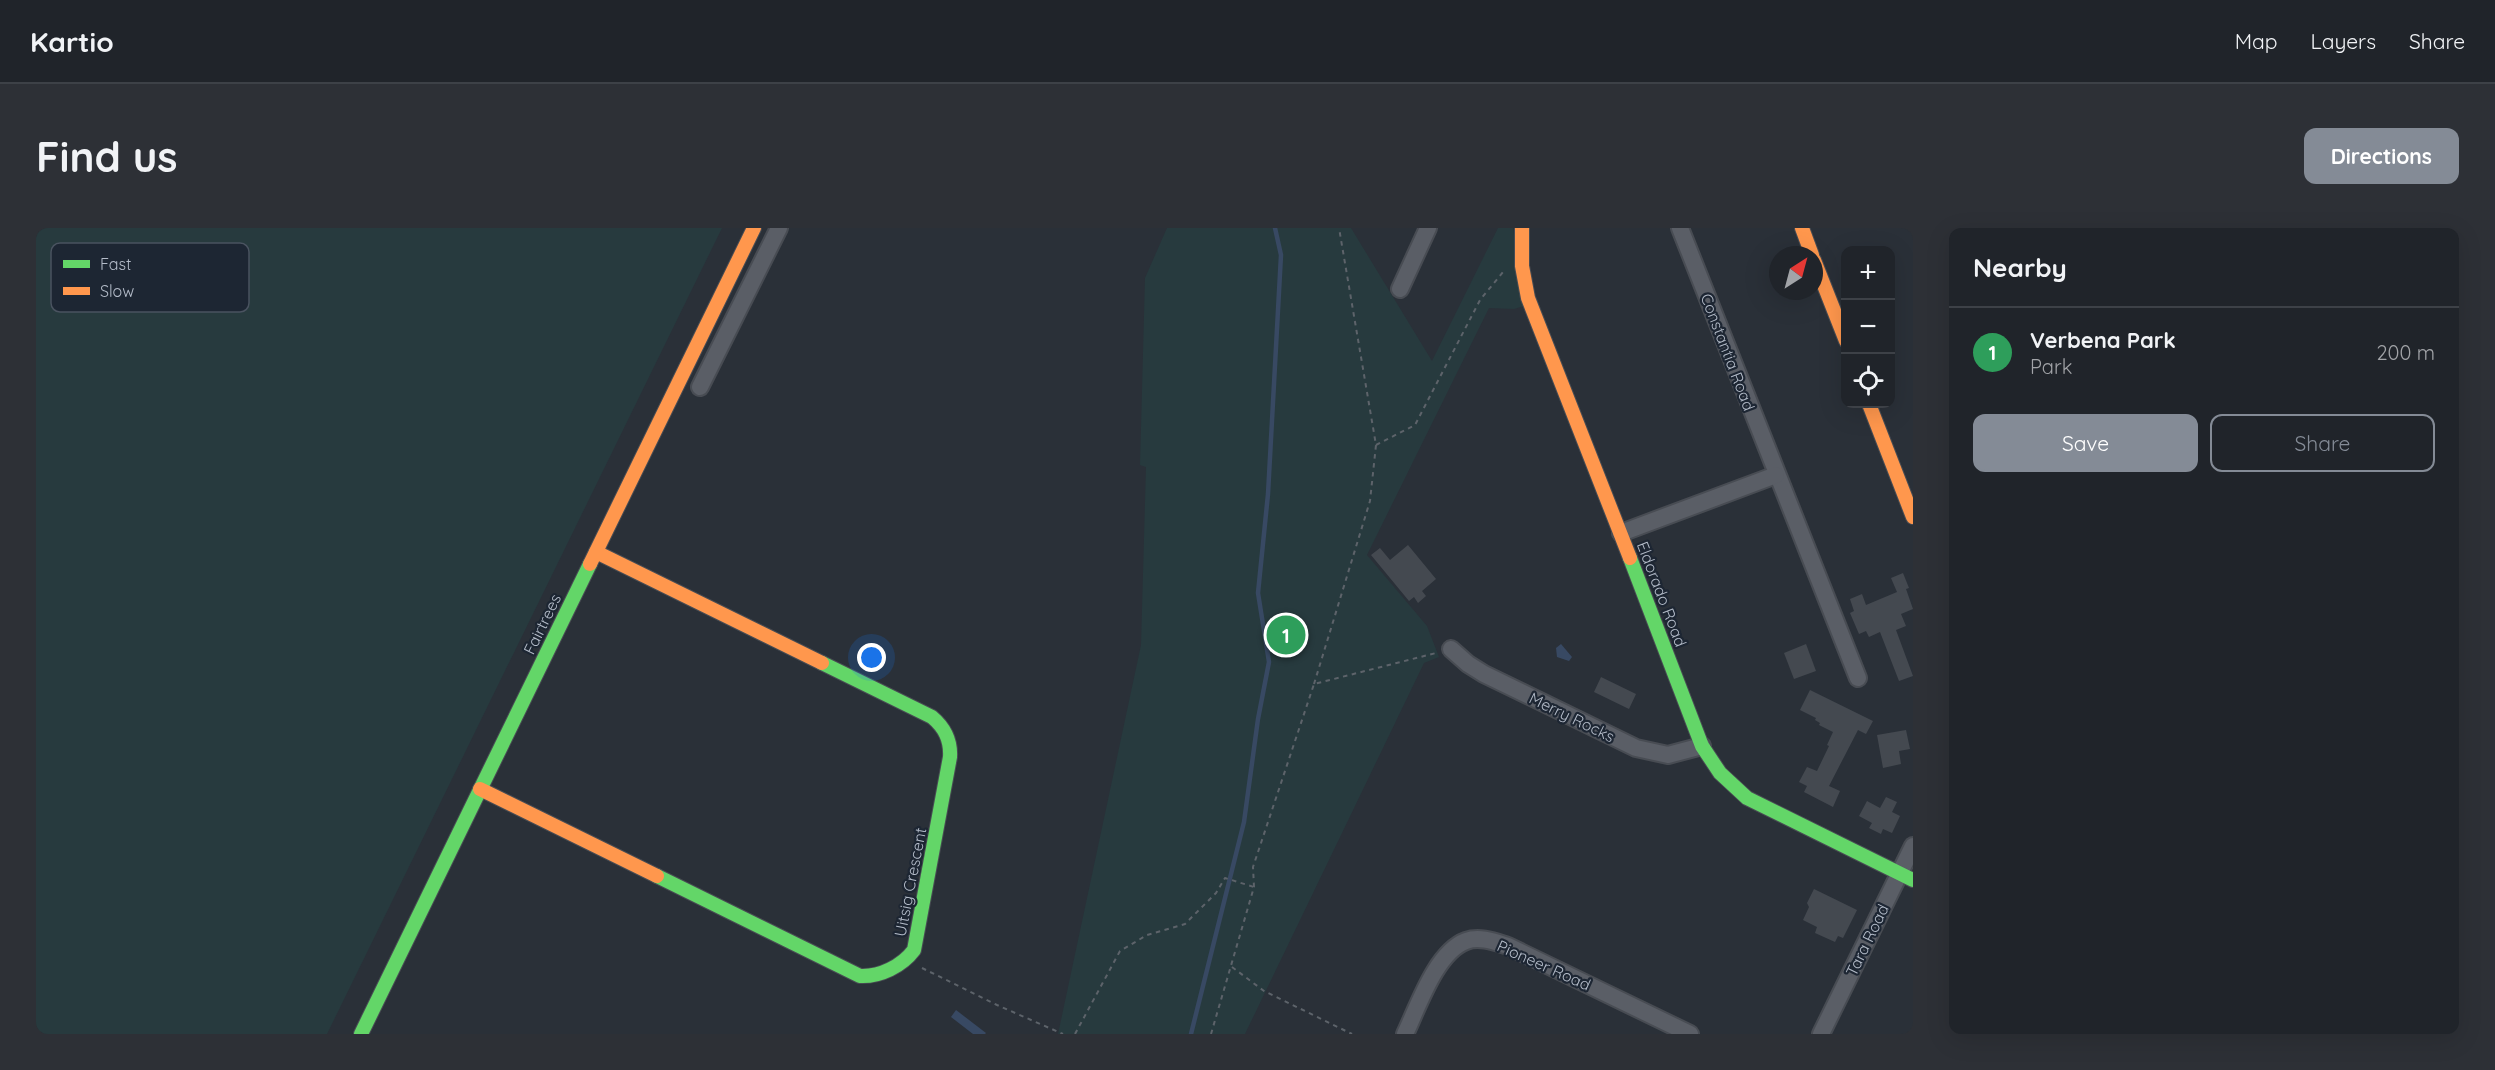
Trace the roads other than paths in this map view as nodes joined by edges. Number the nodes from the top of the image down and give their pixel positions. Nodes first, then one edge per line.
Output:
1 (754, 228) edge
2 (779, 228) edge
3 (1428, 228) edge
4 (1522, 228) edge
5 (1680, 228) edge
6 (1802, 228) edge
7 (1809, 246) edge
8 (1823, 284) edge
9 (725, 288) junction
10 (1400, 289) dead end
11 (745, 297) junction
12 (1841, 331) edge
13 (700, 387) dead end
14 (1871, 408) edge
15 (1776, 475) junction
16 (1913, 517) edge
17 (1621, 533) junction
18 (596, 552) junction
19 (1451, 649) road end
20 (1858, 678) dead end
21 (1702, 746) junction
22 (480, 789) junction
23 (1913, 846) edge
24 (1906, 876) edge
25 (361, 1034) edge
26 (1405, 1034) edge
27 (1689, 1034) edge
28 (1821, 1034) edge

1 - 9 street, Fairtrees
2 - 11 street
3 - 10 street
4 - 17 street, Eldorado Road
5 - 15 street, Constantia Road
6 - 7 street
8 - 12 street
9 - 11 street
9 - 18 street, Fairtrees
11 - 13 street
14 - 16 street
15 - 17 street
15 - 20 street, Constantia Road
17 - 21 street, Eldorado Road
18 - 22 street, Fairtrees
18 - 22 street, Uitsig Crescent
19 - 21 street, Merry Rocks
21 - 24 street, Eldorado Road
22 - 25 street, Fairtrees
23 - 24 street, Tara Road
24 - 28 street, Tara Road
26 - 27 street, Pioneer Road

